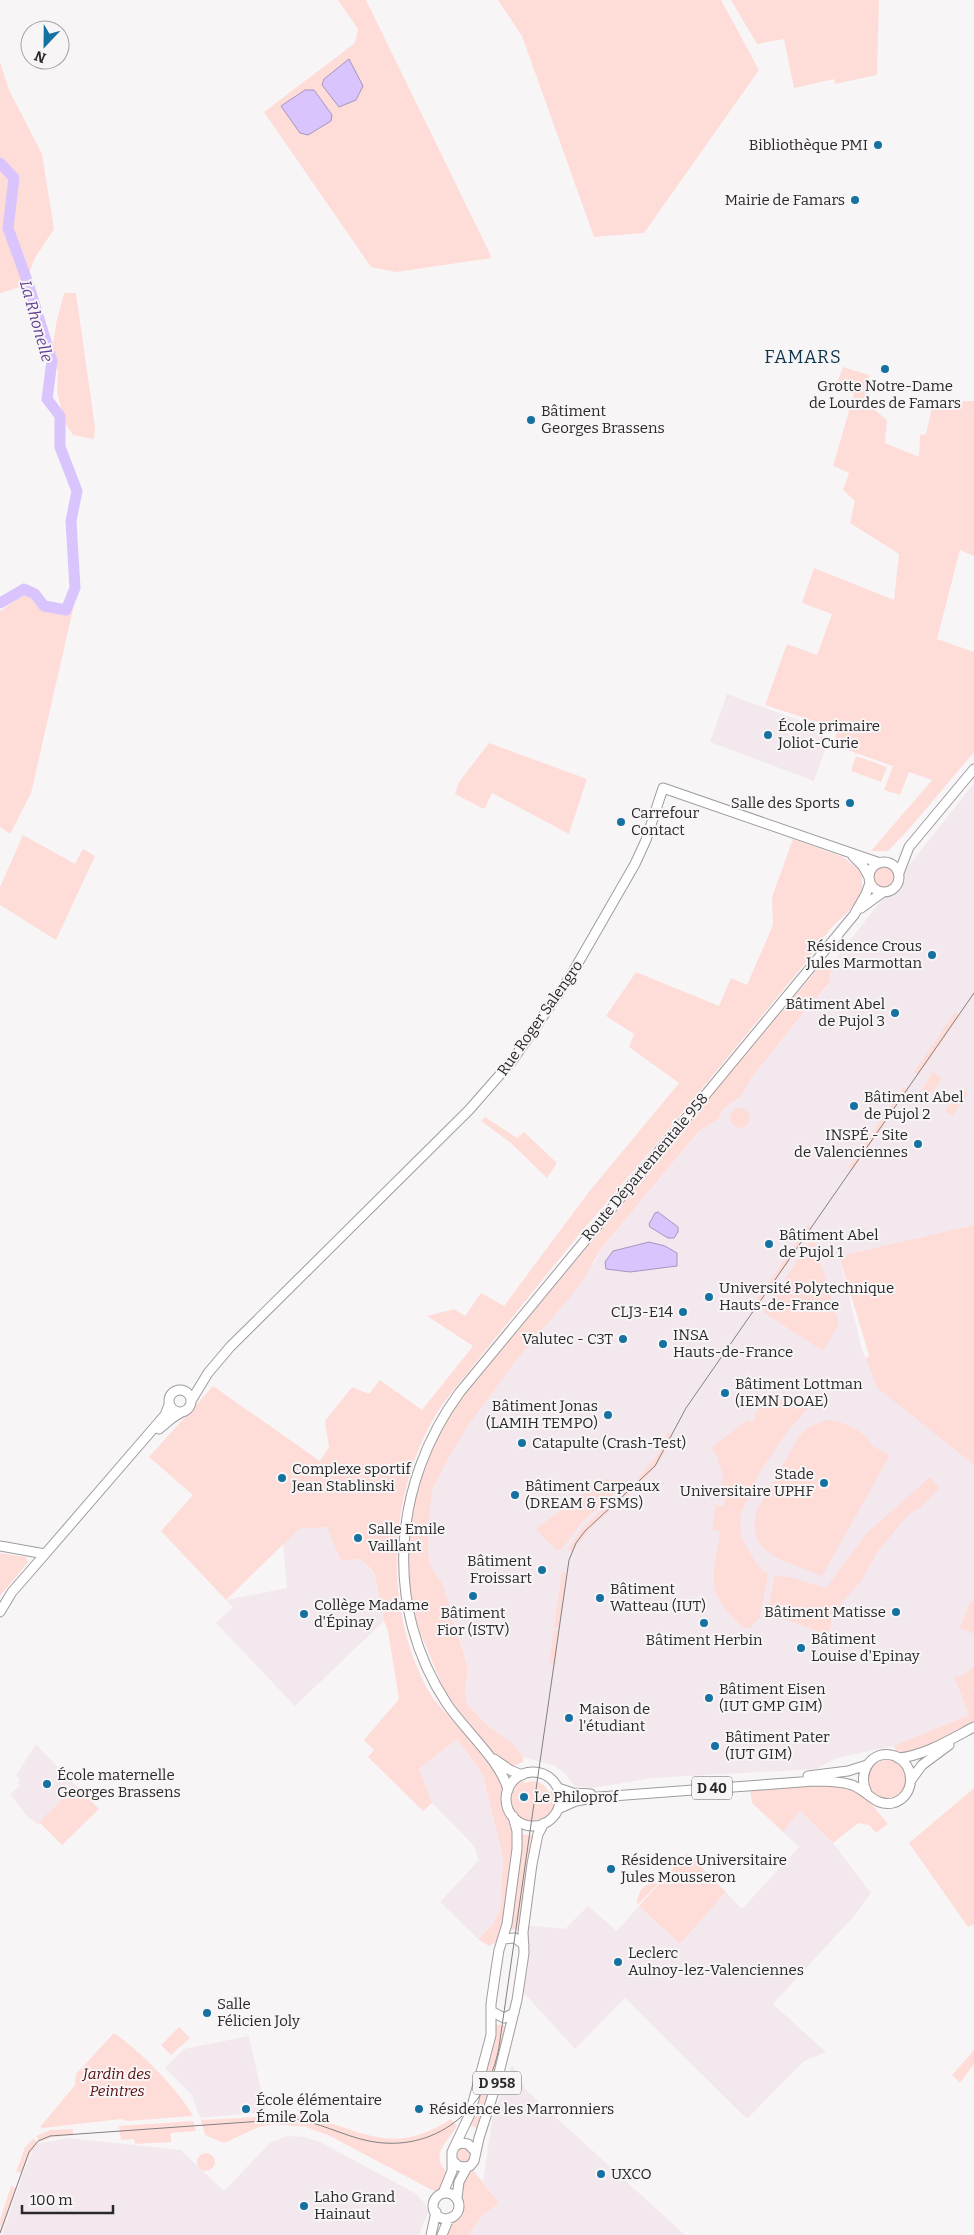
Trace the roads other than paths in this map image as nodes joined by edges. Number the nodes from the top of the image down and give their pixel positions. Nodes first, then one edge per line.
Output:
1 (974, 769) edge
2 (909, 847) junction
3 (849, 852) junction
4 (883, 862) junction
5 (899, 873) junction
6 (869, 880) junction
7 (883, 892) junction
8 (854, 915) junction
9 (212, 1367) junction
10 (183, 1390) junction
11 (191, 1401) junction
12 (169, 1405) junction
13 (182, 1412) junction
14 (143, 1441) junction
15 (0, 1546) edge
16 (44, 1554) junction
17 (0, 1612) edge
18 (974, 1728) edge
19 (483, 1750) junction
20 (898, 1758) junction
21 (867, 1765) junction
22 (522, 1775) junction
23 (911, 1780) junction
24 (558, 1788) junction
25 (508, 1790) junction
26 (867, 1793) junction
27 (558, 1809) junction
28 (513, 1816) junction
29 (544, 1823) junction
30 (503, 1939) junction
31 (524, 1944) junction
32 (491, 2011) junction
33 (514, 2013) junction
34 (455, 2146) junction
35 (476, 2152) junction
36 (453, 2161) junction
37 (467, 2167) junction
38 (443, 2193) junction
39 (457, 2198) junction
40 (436, 2212) junction
41 (450, 2218) junction
42 (431, 2235) edge
43 (442, 2235) edge

1 - 2 main road
2 - 4 main road
2 - 5 main road
3 - 4 main road
3 - 6 main road
3 - 9 main road, Rue Roger Salengro
4 - 5 main road
4 - 6 main road
5 - 7 main road
6 - 7 main road
6 - 8 main road, Route Départementale 958
7 - 8 main road, Route Départementale 958
8 - 19 main road, Route Départementale 958
9 - 10 main road
9 - 11 main road
10 - 11 main road
10 - 12 main road
11 - 13 main road
12 - 13 main road
12 - 14 main road
13 - 14 main road
14 - 16 main road
15 - 16 main road
16 - 17 main road
18 - 20 main road
18 - 23 main road
19 - 22 main road
19 - 25 main road
20 - 21 main road
20 - 23 main road
21 - 24 main road, D 40
21 - 26 main road
22 - 24 main road
22 - 25 main road
23 - 26 main road
24 - 27 main road
25 - 28 main road
26 - 27 main road, D 40
27 - 29 main road
28 - 29 main road
28 - 30 main road
29 - 31 main road
30 - 31 main road
30 - 32 main road
31 - 33 main road
32 - 33 main road
32 - 34 main road, D 958
33 - 35 main road, D 958
34 - 35 main road
34 - 36 main road
35 - 37 main road
36 - 37 main road
36 - 38 main road
37 - 39 main road
38 - 39 main road
38 - 40 main road
39 - 41 main road
40 - 41 main road
40 - 42 main road
41 - 43 main road

